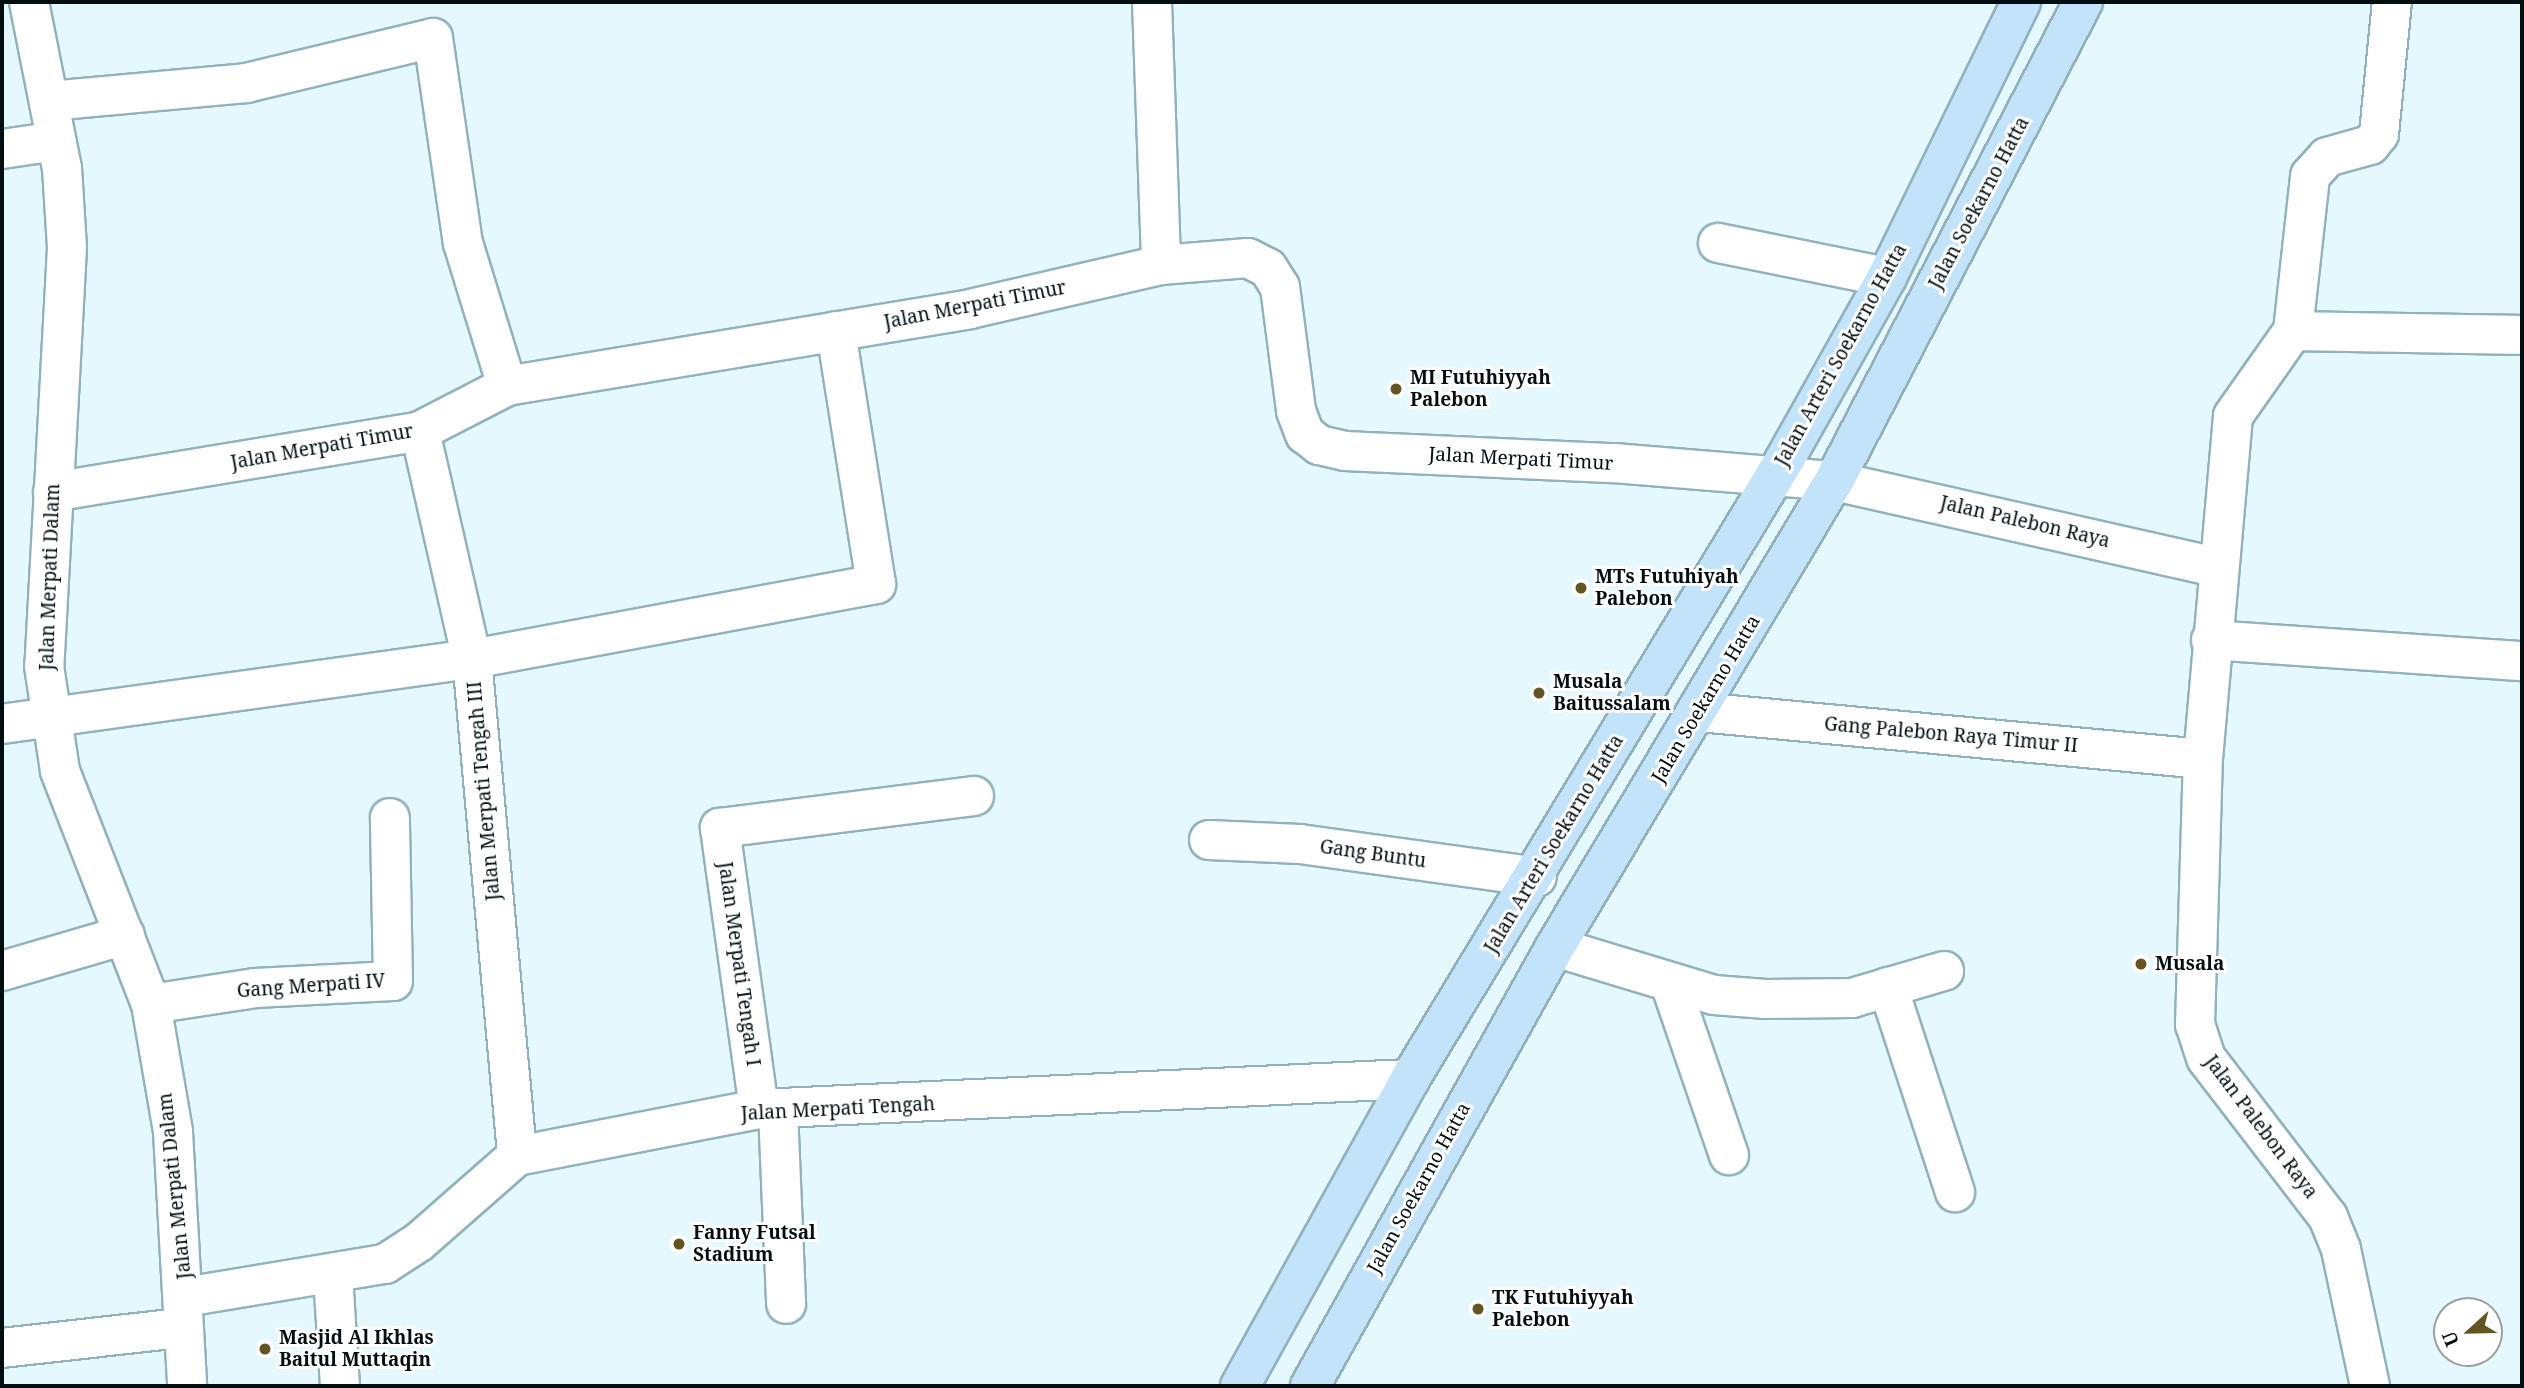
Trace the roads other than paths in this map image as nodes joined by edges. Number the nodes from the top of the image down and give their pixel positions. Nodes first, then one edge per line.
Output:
1 (29, 2) edge
2 (1152, 2) edge
3 (2021, 2) edge
4 (2083, 2) edge
5 (2392, 2) edge
6 (49, 101) junction
7 (56, 141) junction
8 (2, 149) edge
9 (1718, 243) dead end
10 (1161, 265) junction
11 (1887, 277) junction
12 (836, 331) junction
13 (2293, 331) junction
14 (2522, 335) edge
15 (507, 386) junction
16 (420, 431) junction
17 (1773, 478) junction
18 (1834, 481) junction
19 (52, 492) junction
20 (2216, 567) junction
21 (2211, 639) junction
22 (472, 659) junction
23 (2522, 661) edge
24 (1699, 712) junction
25 (50, 713) junction
26 (2, 724) edge
27 (2203, 759) junction
28 (974, 796) dead end
29 (390, 818) dead end
30 (1209, 840) dead end
31 (1536, 877) junction
32 (125, 935) junction
33 (1555, 947) junction
34 (2, 971) edge
35 (1944, 971) dead end
36 (1670, 983) junction
37 (1888, 987) junction
38 (151, 1004) junction
39 (1410, 1079) junction
40 (769, 1110) junction
41 (1729, 1155) dead end
42 (517, 1157) junction
43 (1955, 1192) dead end
44 (333, 1275) junction
45 (786, 1304) dead end
46 (183, 1313) junction
47 (2, 1348) edge
48 (187, 1386) edge
49 (340, 1386) edge
50 (1240, 1386) edge
51 (1310, 1386) edge
52 (2370, 1386) edge

1 - 6 street, Jalan Merpati Dalam
2 - 10 street
3 - 11 main road, Jalan Arteri Soekarno Hatta
4 - 18 main road, Jalan Soekarno Hatta
5 - 13 street
6 - 7 street, Jalan Merpati Dalam
6 - 15 street
7 - 8 street
7 - 19 street, Jalan Merpati Dalam
9 - 11 street
10 - 12 street, Jalan Merpati Timur
10 - 17 street, Jalan Merpati Timur
11 - 17 main road, Jalan Arteri Soekarno Hatta
12 - 15 street, Jalan Merpati Timur
12 - 22 street
13 - 14 street
13 - 20 street, Jalan Palebon Raya
15 - 16 street, Jalan Merpati Timur
16 - 19 street, Jalan Merpati Timur
16 - 22 street, Jalan Merpati Tengah III
17 - 18 street, Jalan Merpati Timur
17 - 31 main road, Jalan Arteri Soekarno Hatta
18 - 20 street, Jalan Palebon Raya
18 - 24 main road, Jalan Soekarno Hatta
19 - 25 street, Jalan Merpati Dalam
20 - 21 street, Jalan Palebon Raya
21 - 23 street
21 - 27 street, Jalan Palebon Raya
22 - 25 street
22 - 42 street, Jalan Merpati Tengah III
24 - 27 street, Gang Palebon Raya Timur II
24 - 33 main road, Jalan Soekarno Hatta
25 - 26 street
25 - 32 street, Jalan Merpati Dalam
27 - 52 street, Jalan Palebon Raya
28 - 40 street, Jalan Merpati Tengah I
29 - 38 street, Gang Merpati IV
30 - 31 street, Gang Buntu
31 - 39 main road, Jalan Arteri Soekarno Hatta
32 - 34 street
32 - 38 street, Jalan Merpati Dalam
33 - 36 street
33 - 51 main road, Jalan Soekarno Hatta
35 - 37 street
36 - 37 street
36 - 41 street
37 - 43 street
38 - 46 street, Jalan Merpati Dalam
39 - 40 street, Jalan Merpati Tengah
39 - 50 main road, Jalan Arteri Soekarno Hatta
40 - 42 street, Jalan Merpati Tengah
40 - 45 street
42 - 44 street, Jalan Merpati Tengah
44 - 46 street, Jalan Merpati Tengah
44 - 49 street
46 - 47 street, Jalan Merpati Tengah
46 - 48 street, Jalan Merpati Dalam

